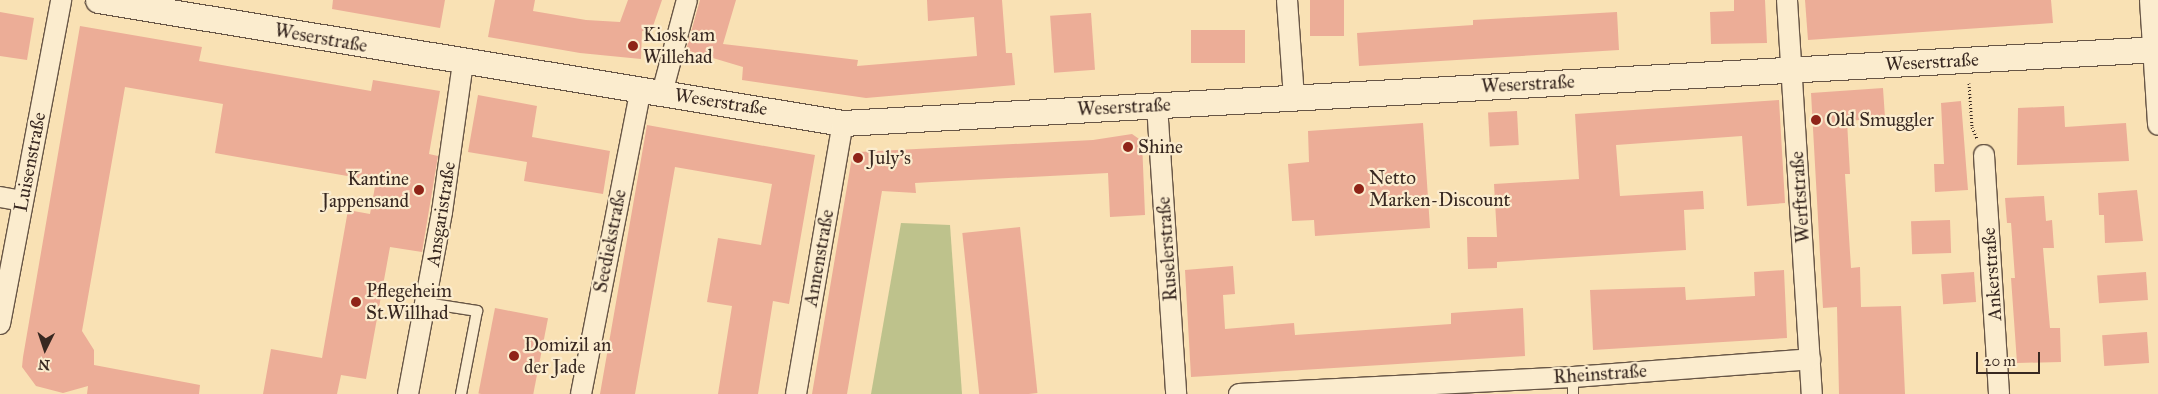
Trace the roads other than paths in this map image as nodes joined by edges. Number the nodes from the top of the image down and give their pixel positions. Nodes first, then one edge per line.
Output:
1 (61, 0) edge
2 (98, 0) edge
3 (687, 0) edge
4 (1287, 0) edge
5 (1787, 0) edge
6 (2150, 0) edge
7 (2155, 50) edge
8 (463, 62) junction
9 (1792, 69) junction
10 (652, 91) junction
11 (1294, 97) junction
12 (1157, 105) junction
13 (842, 123) junction
14 (2158, 125) edge
15 (1984, 155) road end
16 (0, 197) edge
17 (23, 201) junction
18 (426, 302) junction
19 (0, 324) edge
20 (1810, 360) junction
21 (1573, 385) edge
22 (408, 394) edge
23 (461, 394) edge
24 (581, 394) edge
25 (796, 394) edge
26 (1176, 394) edge
27 (1239, 394) edge
28 (1812, 394) edge
29 (1999, 394) edge

1 - 17 street, Luisenstraße
2 - 8 street, Weserstraße
3 - 10 street, Seediekstraße
4 - 11 street
5 - 9 street, Werftstraße
6 - 7 street
7 - 9 street, Weserstraße
7 - 14 street
8 - 10 street, Weserstraße
8 - 18 street, Ansgaristraße
9 - 11 street, Weserstraße
9 - 20 street, Werftstraße
10 - 13 street, Weserstraße
10 - 24 street, Seediekstraße
11 - 12 street, Weserstraße
12 - 13 street, Weserstraße
12 - 26 street, Ruselerstraße
13 - 25 street, Annenstraße
15 - 29 street, Ankerstraße
16 - 17 street
17 - 19 street, Luisenstraße
18 - 22 street, Ansgaristraße
18 - 23 lane
20 - 21 street, Rheinstraße
20 - 28 street, Werftstraße
21 - 27 street, Rheinstraße

